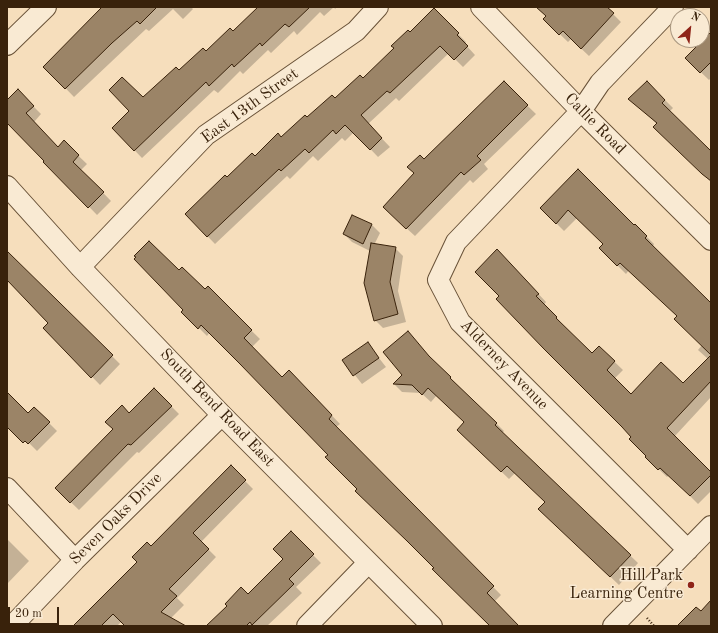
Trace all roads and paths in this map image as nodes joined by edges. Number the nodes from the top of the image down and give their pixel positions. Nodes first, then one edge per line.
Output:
1 (46, 7) edge
2 (378, 7) edge
3 (481, 7) edge
4 (673, 7) edge
5 (7, 45) edge
6 (581, 111) junction
7 (7, 186) edge
8 (711, 240) edge
9 (80, 267) junction
10 (222, 415) junction
11 (7, 488) edge
12 (711, 526) edge
13 (688, 550) junction
14 (75, 560) junction
15 (368, 563) junction
16 (12, 626) edge
17 (307, 626) edge
18 (432, 626) edge
19 (613, 626) edge

1 - 5 street
2 - 9 street, East 13th Street
3 - 6 street, Callie Road
4 - 6 street
6 - 8 street, Callie Road
6 - 13 street, Alderney Avenue
7 - 9 street, South Bend Road East
9 - 10 street, South Bend Road East
10 - 14 street, Seven Oaks Drive
10 - 15 street, South Bend Road East
11 - 14 street
12 - 13 street
13 - 19 street
14 - 16 street, Seven Oaks Drive
15 - 17 street
15 - 18 street, South Bend Road East

